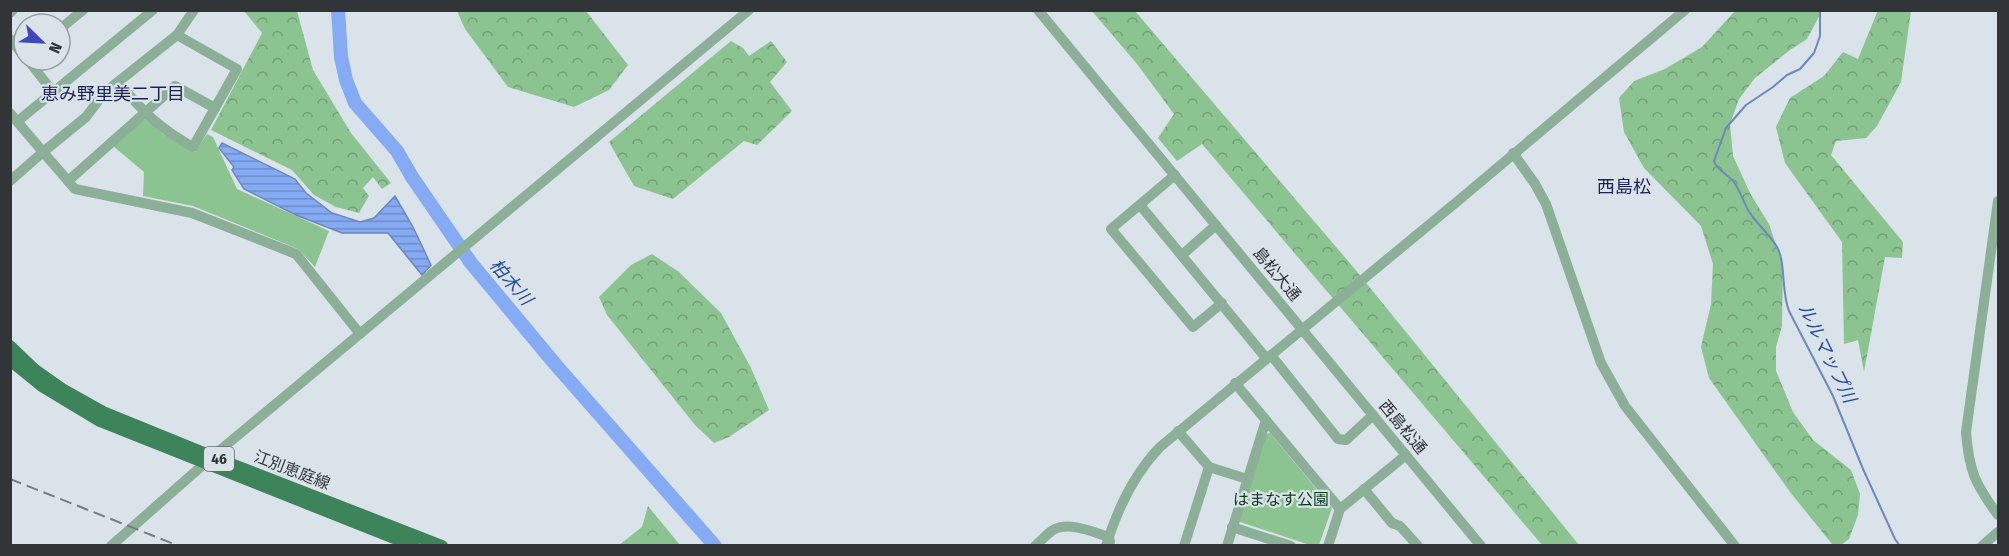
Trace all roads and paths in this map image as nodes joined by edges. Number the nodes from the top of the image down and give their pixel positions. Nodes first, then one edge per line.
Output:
1 (153, 10) edge
2 (194, 10) edge
3 (749, 10) edge
4 (1038, 10) edge
5 (1685, 10) edge
6 (177, 34) junction
7 (37, 72) edge
8 (119, 82) junction
9 (53, 92) junction
10 (215, 108) junction
11 (144, 112) junction
12 (14, 117) edge
13 (43, 152) junction
14 (1513, 153) junction
15 (1175, 175) junction
16 (10, 181) edge
17 (68, 181) junction
18 (1998, 201) edge
19 (1140, 205) junction
20 (1216, 225) junction
21 (1182, 255) junction
22 (1222, 303) junction
23 (1302, 328) junction
24 (360, 334) junction
25 (10, 346) edge
26 (1268, 356) junction
27 (10, 360) edge
28 (1235, 383) junction
29 (1373, 416) junction
30 (1266, 420) junction
31 (1178, 431) junction
32 (1407, 454) junction
33 (209, 460) junction
34 (1209, 467) junction
35 (1247, 479) junction
36 (1364, 489) junction
37 (1340, 509) junction
38 (1998, 515) edge
39 (1232, 526) junction
40 (1998, 532) edge
41 (1109, 543) edge
42 (118, 544) edge
43 (414, 546) edge
44 (442, 546) edge
45 (1035, 546) edge
46 (1184, 546) edge
47 (1227, 546) edge
48 (1291, 546) edge
49 (1328, 546) edge
50 (1418, 546) edge
51 (1481, 546) edge
52 (1735, 546) edge
53 (1982, 546) edge

1 - 9 street
2 - 6 street
3 - 24 street
4 - 15 street, 島松大通
5 - 14 street
6 - 8 street
6 - 10 street
7 - 9 street
8 - 11 street
8 - 13 street
9 - 12 street
10 - 11 street
10 - 11 street
11 - 17 street
12 - 13 street
13 - 16 street
13 - 17 street
14 - 23 street
14 - 52 street
15 - 19 street
15 - 20 street, 島松大通
17 - 24 street
18 - 38 street
19 - 21 street
19 - 22 street
20 - 21 street
20 - 23 street, 島松大通
21 - 22 street
22 - 26 street
23 - 26 street
23 - 29 street, 西島松通
24 - 33 street
25 - 33 main road, 江別恵庭線 / 46
26 - 28 street
26 - 29 street
27 - 33 main road, 江別恵庭線 / 46
28 - 30 street
28 - 31 street
29 - 32 street, 西島松通
30 - 35 street
30 - 37 street
31 - 34 street
31 - 41 street
32 - 36 street
32 - 51 street, 西島松通
33 - 42 street
33 - 43 main road, 江別恵庭線 / 46
33 - 44 main road, 江別恵庭線 / 46
34 - 35 street
34 - 46 street
35 - 39 street
36 - 37 street
36 - 50 street
37 - 49 street
39 - 47 street
39 - 48 street
40 - 53 street
41 - 45 street

